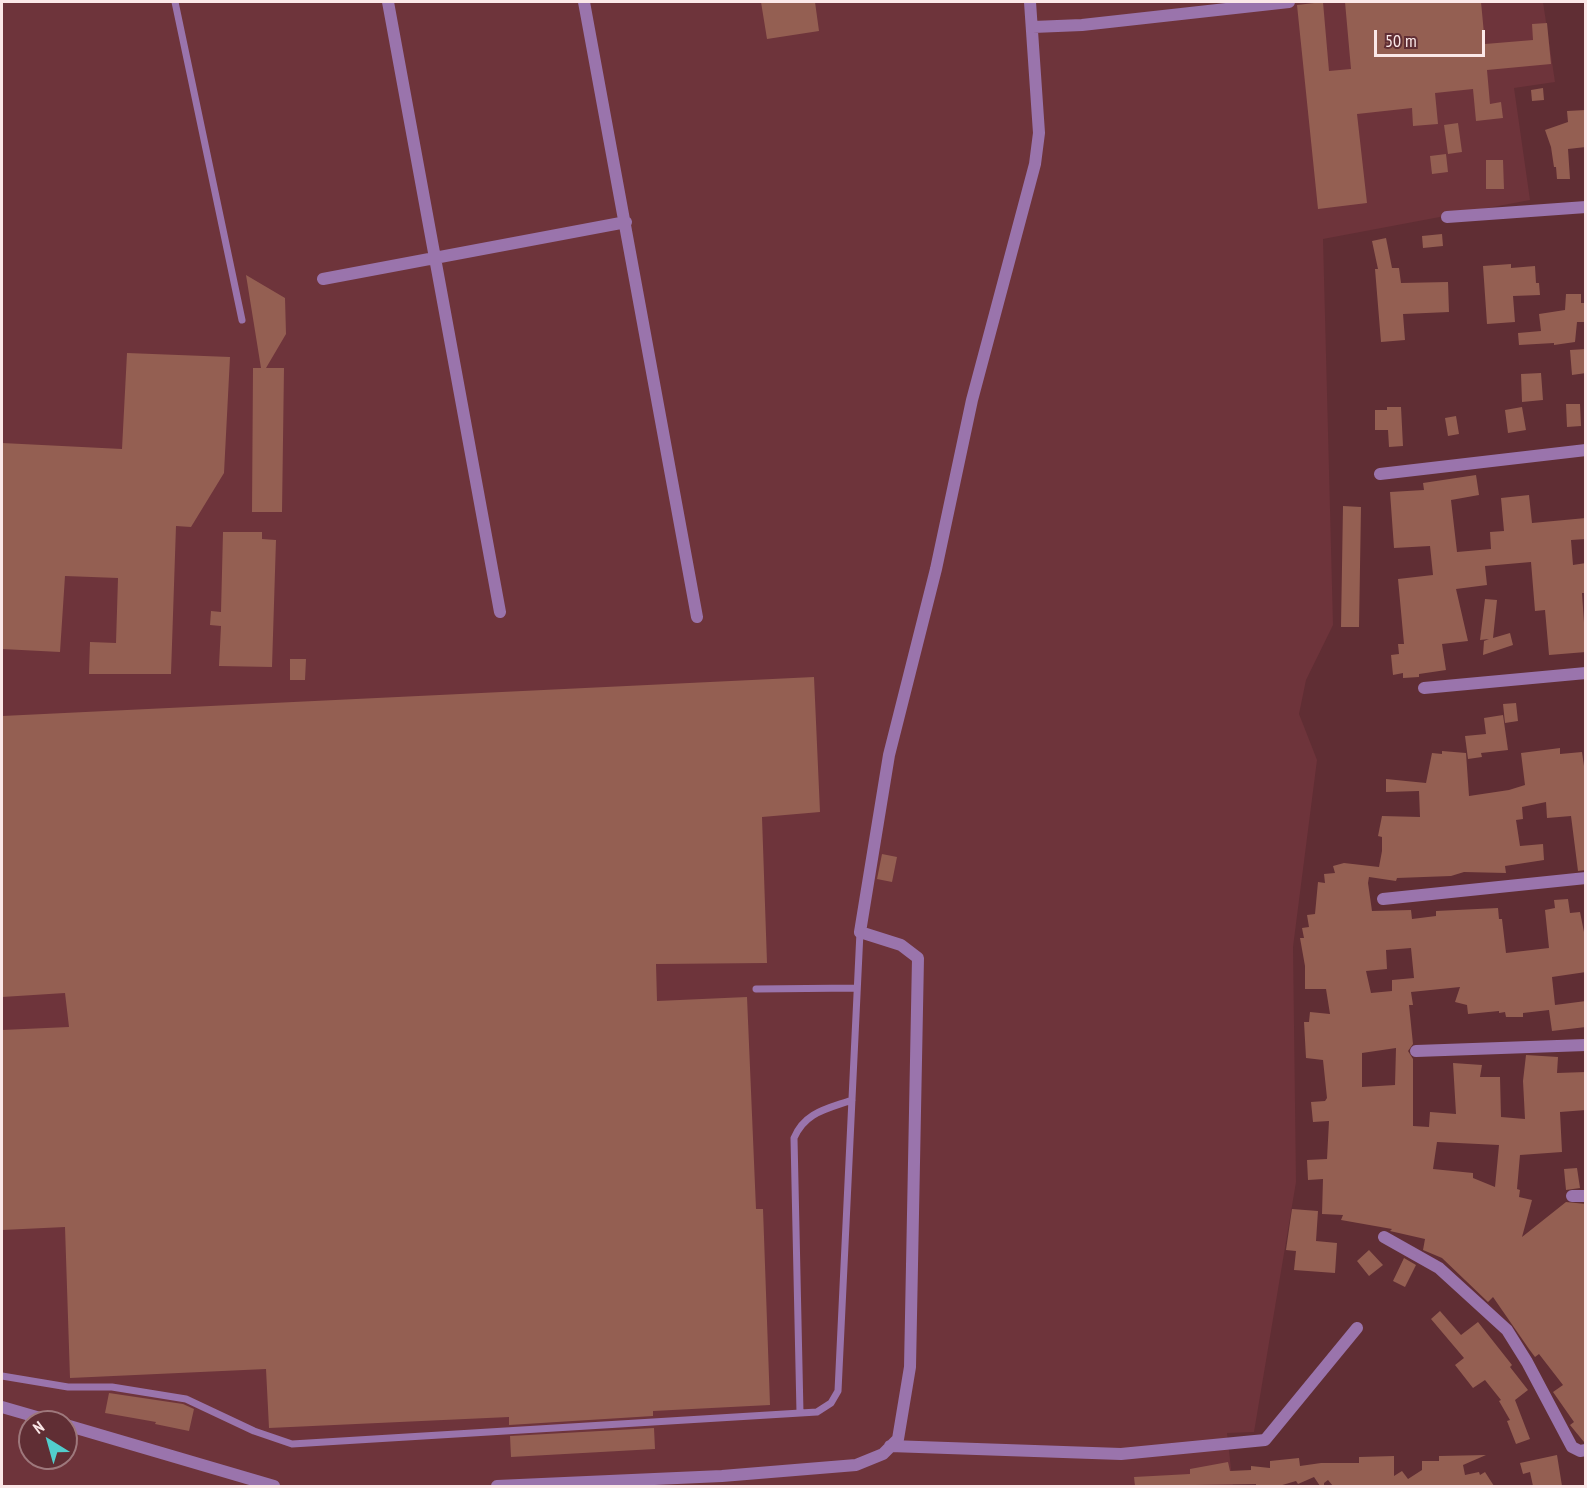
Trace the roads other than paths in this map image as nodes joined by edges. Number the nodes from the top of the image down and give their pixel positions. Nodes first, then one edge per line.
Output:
1 (175, 2) edge
2 (388, 2) edge
3 (584, 2) edge
4 (1029, 2) edge
5 (1289, 2) edge
6 (1033, 27) junction
7 (1586, 207) edge
8 (1447, 217) dead end
9 (626, 222) junction
10 (436, 260) junction
11 (323, 279) dead end
12 (242, 320) dead end
13 (1586, 450) edge
14 (1380, 474) dead end
15 (500, 612) dead end
16 (697, 617) dead end
17 (1586, 673) edge
18 (1424, 688) dead end
19 (1586, 878) edge
20 (1383, 900) dead end
21 (860, 932) junction
22 (756, 988) dead end
23 (857, 988) junction
24 (1586, 1045) edge
25 (1416, 1051) dead end
26 (852, 1100) junction
27 (1572, 1196) dead end
28 (1586, 1196) edge
29 (1384, 1237) dead end
30 (1357, 1328) dead end
31 (2, 1376) edge
32 (2, 1407) edge
33 (18, 1412) edge
34 (800, 1413) junction
35 (78, 1429) edge
36 (890, 1446) junction
37 (1586, 1450) edge
38 (274, 1486) edge
39 (497, 1486) edge

1 - 12 lane
2 - 10 street
3 - 9 street
4 - 6 street
5 - 6 street
6 - 21 street
7 - 8 street
9 - 10 street
9 - 16 street
10 - 11 street
10 - 15 street
13 - 14 street
17 - 18 street
19 - 20 street
21 - 23 lane
21 - 36 street
22 - 23 lane
23 - 26 lane
24 - 25 street
26 - 34 lane
26 - 34 lane
27 - 28 street
29 - 37 street
30 - 36 street
31 - 34 lane
32 - 33 street
35 - 38 street
36 - 39 street

